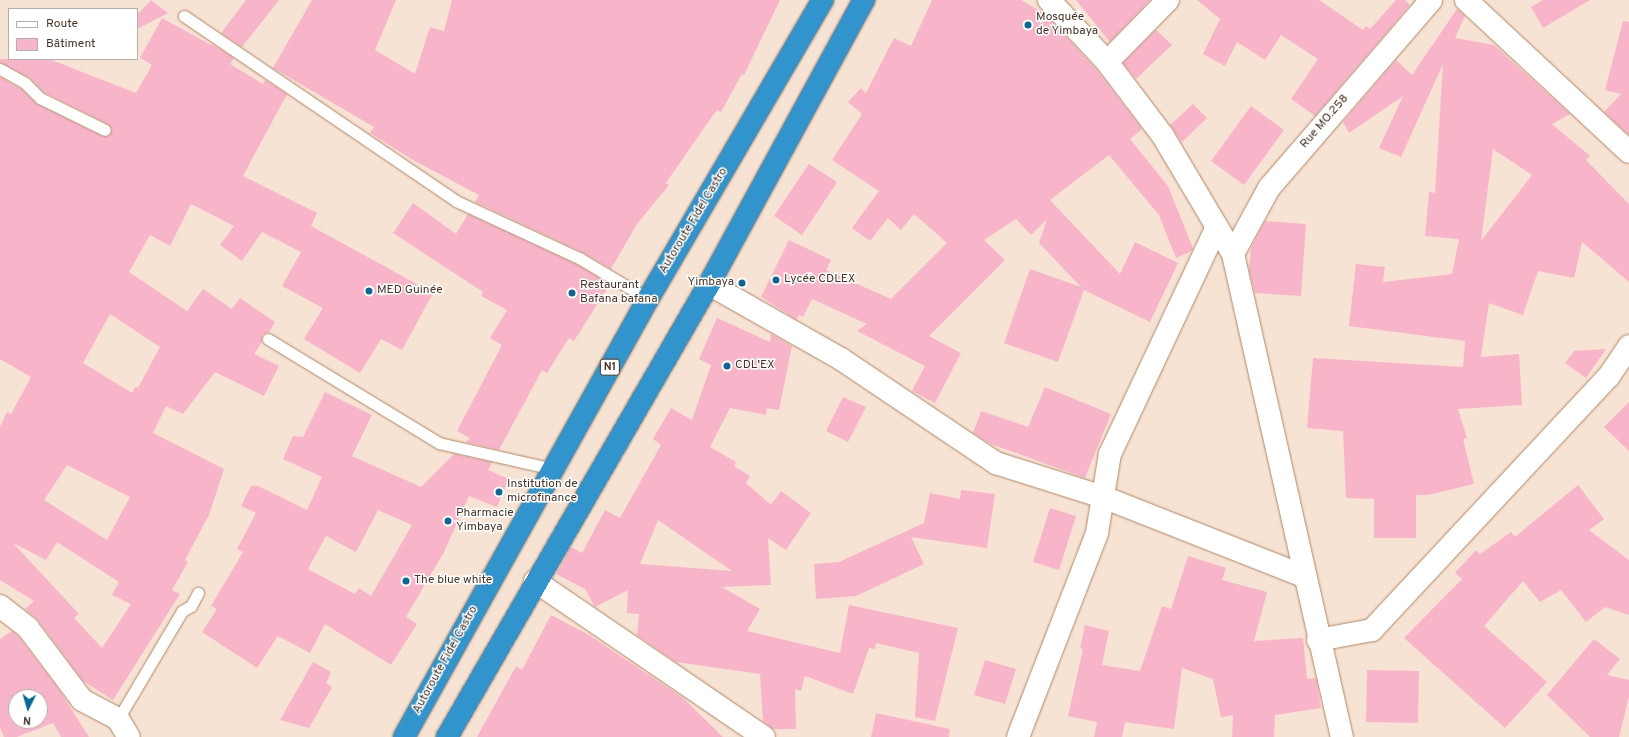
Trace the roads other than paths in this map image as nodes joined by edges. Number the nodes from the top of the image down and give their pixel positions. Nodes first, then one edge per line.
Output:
1 (823, 0) edge
2 (864, 0) edge
3 (1049, 0) edge
4 (1168, 0) edge
5 (1431, 0) edge
6 (1466, 0) edge
7 (184, 16) dead end
8 (1107, 62) junction
9 (0, 69) edge
10 (105, 130) dead end
11 (1629, 152) edge
12 (1217, 227) junction
13 (1233, 254) junction
14 (709, 284) junction
15 (648, 298) junction
16 (268, 339) dead end
17 (1629, 346) edge
18 (553, 469) junction
19 (1103, 497) junction
20 (1304, 576) junction
21 (535, 581) junction
22 (198, 593) dead end
23 (0, 606) edge
24 (1318, 640) junction
25 (118, 718) junction
26 (129, 737) edge
27 (404, 737) edge
28 (447, 737) edge
29 (764, 737) edge
30 (1018, 737) edge
31 (1342, 737) edge

1 - 15 highway, Autoroute Fidel Castro / N1
2 - 14 highway
3 - 8 street
4 - 8 street
5 - 13 street, Rue MO.258
6 - 11 street
7 - 15 lane
8 - 12 street
9 - 10 lane
12 - 13 street
12 - 19 street
13 - 20 street
14 - 19 street
14 - 21 highway
15 - 18 highway, Autoroute Fidel Castro / N1
16 - 18 lane
17 - 24 street
18 - 27 highway, Autoroute Fidel Castro / N1
19 - 20 street
19 - 30 street
20 - 24 street
21 - 28 highway
21 - 29 street
22 - 25 lane
23 - 25 street
24 - 31 street
25 - 26 street

